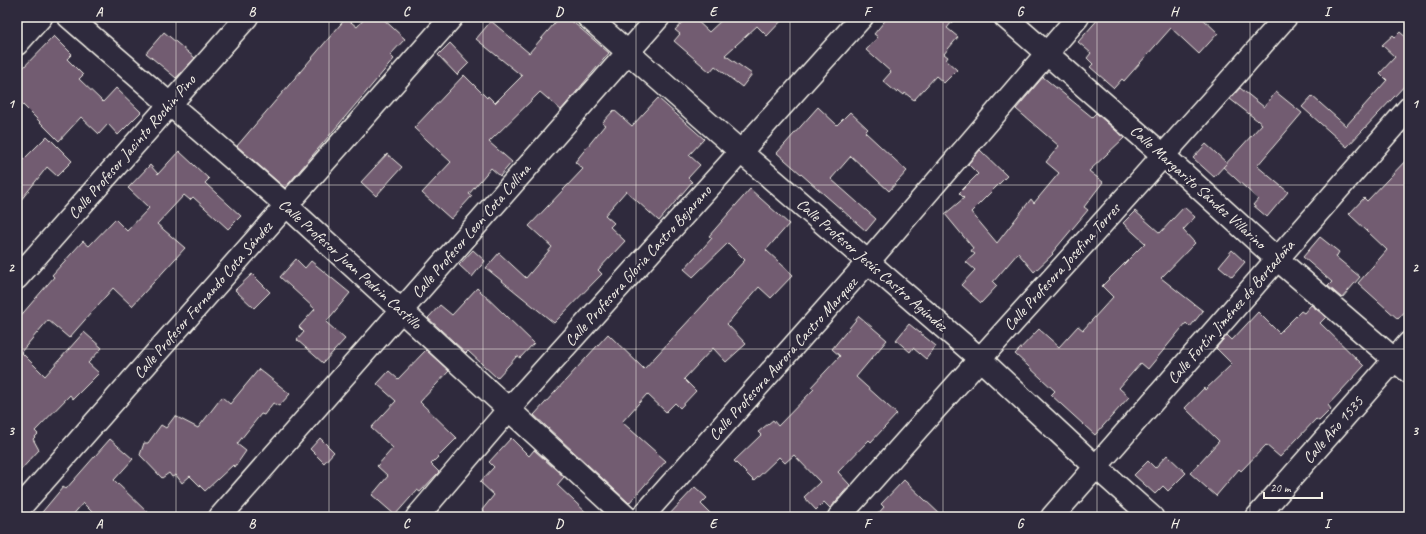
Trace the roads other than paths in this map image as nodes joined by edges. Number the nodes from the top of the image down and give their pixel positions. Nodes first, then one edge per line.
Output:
1 (41, 17) edge
2 (69, 17) edge
3 (247, 17) edge
4 (452, 17) edge
5 (588, 17) edge
6 (659, 17) edge
7 (862, 17) edge
8 (1006, 17) edge
9 (1078, 17) edge
10 (1286, 17) edge
11 (17, 44) edge
12 (628, 52) junction
13 (1046, 53) junction
14 (170, 105) junction
15 (1409, 108) edge
16 (740, 152) junction
17 (1164, 156) junction
18 (286, 205) junction
19 (1277, 259) junction
20 (868, 262) junction
21 (17, 278) edge
22 (401, 311) junction
23 (979, 358) junction
24 (1404, 358) edge
25 (509, 409) junction
26 (1096, 467) junction
27 (17, 511) edge
28 (220, 517) edge
29 (417, 517) edge
30 (626, 517) edge
31 (642, 517) edge
32 (839, 517) edge
33 (1052, 517) edge
34 (1152, 517) edge
35 (1257, 517) edge

1 - 11 street
2 - 14 street, Calle Profesor Juan Pedrin Castillo
3 - 14 street, Calle Profesor Jacinto Rochin Pino
4 - 18 street, Calle Profesor Fernando Cota Sández
5 - 12 street, Calle Profesor Jesús Castro Agúndez
6 - 12 street, Calle Profesor Leon Cota Collina
7 - 16 street, Calle Profesora Gloria Castro Bejarano
8 - 13 street, Calle Margarito Sández Villarino
9 - 13 street, Calle Profesora Aurora Castro Marquez
10 - 17 street, Calle Profesora Josefina Torres
12 - 16 street, Calle Profesor Jesús Castro Agúndez
12 - 22 street, Calle Profesor Leon Cota Collina
13 - 17 street, Calle Margarito Sández Villarino
13 - 20 street, Calle Profesora Aurora Castro Marquez
14 - 18 street, Calle Profesor Juan Pedrin Castillo
14 - 21 street, Calle Profesor Jacinto Rochin Pino
15 - 19 street, Calle Fortín Jiménez de Bertadoña
16 - 20 street, Calle Profesor Jesús Castro Agúndez
16 - 25 street, Calle Profesora Gloria Castro Bejarano
17 - 19 street, Calle Margarito Sández Villarino
17 - 23 street, Calle Profesora Josefina Torres
18 - 22 street, Calle Profesor Juan Pedrin Castillo
18 - 27 street, Calle Profesor Fernando Cota Sández
19 - 24 street, Calle Margarito Sández Villarino
19 - 26 street, Calle Fortín Jiménez de Bertadoña
20 - 23 street, Calle Profesor Jesús Castro Agúndez
20 - 31 street, Calle Profesora Aurora Castro Marquez
22 - 25 street, Calle Profesor Juan Pedrin Castillo
22 - 28 street, Calle Profesor Leon Cota Collina
23 - 26 street, Calle Profesor Jesús Castro Agúndez
23 - 32 street, Calle Profesora Josefina Torres
24 - 35 street, Calle Año 1535
25 - 29 street, Calle Profesora Gloria Castro Bejarano
25 - 30 street, Calle Profesor Juan Pedrin Castillo
26 - 33 street, Calle Fortín Jiménez de Bertadoña
26 - 34 street, Calle Profesor Jesús Castro Agúndez

